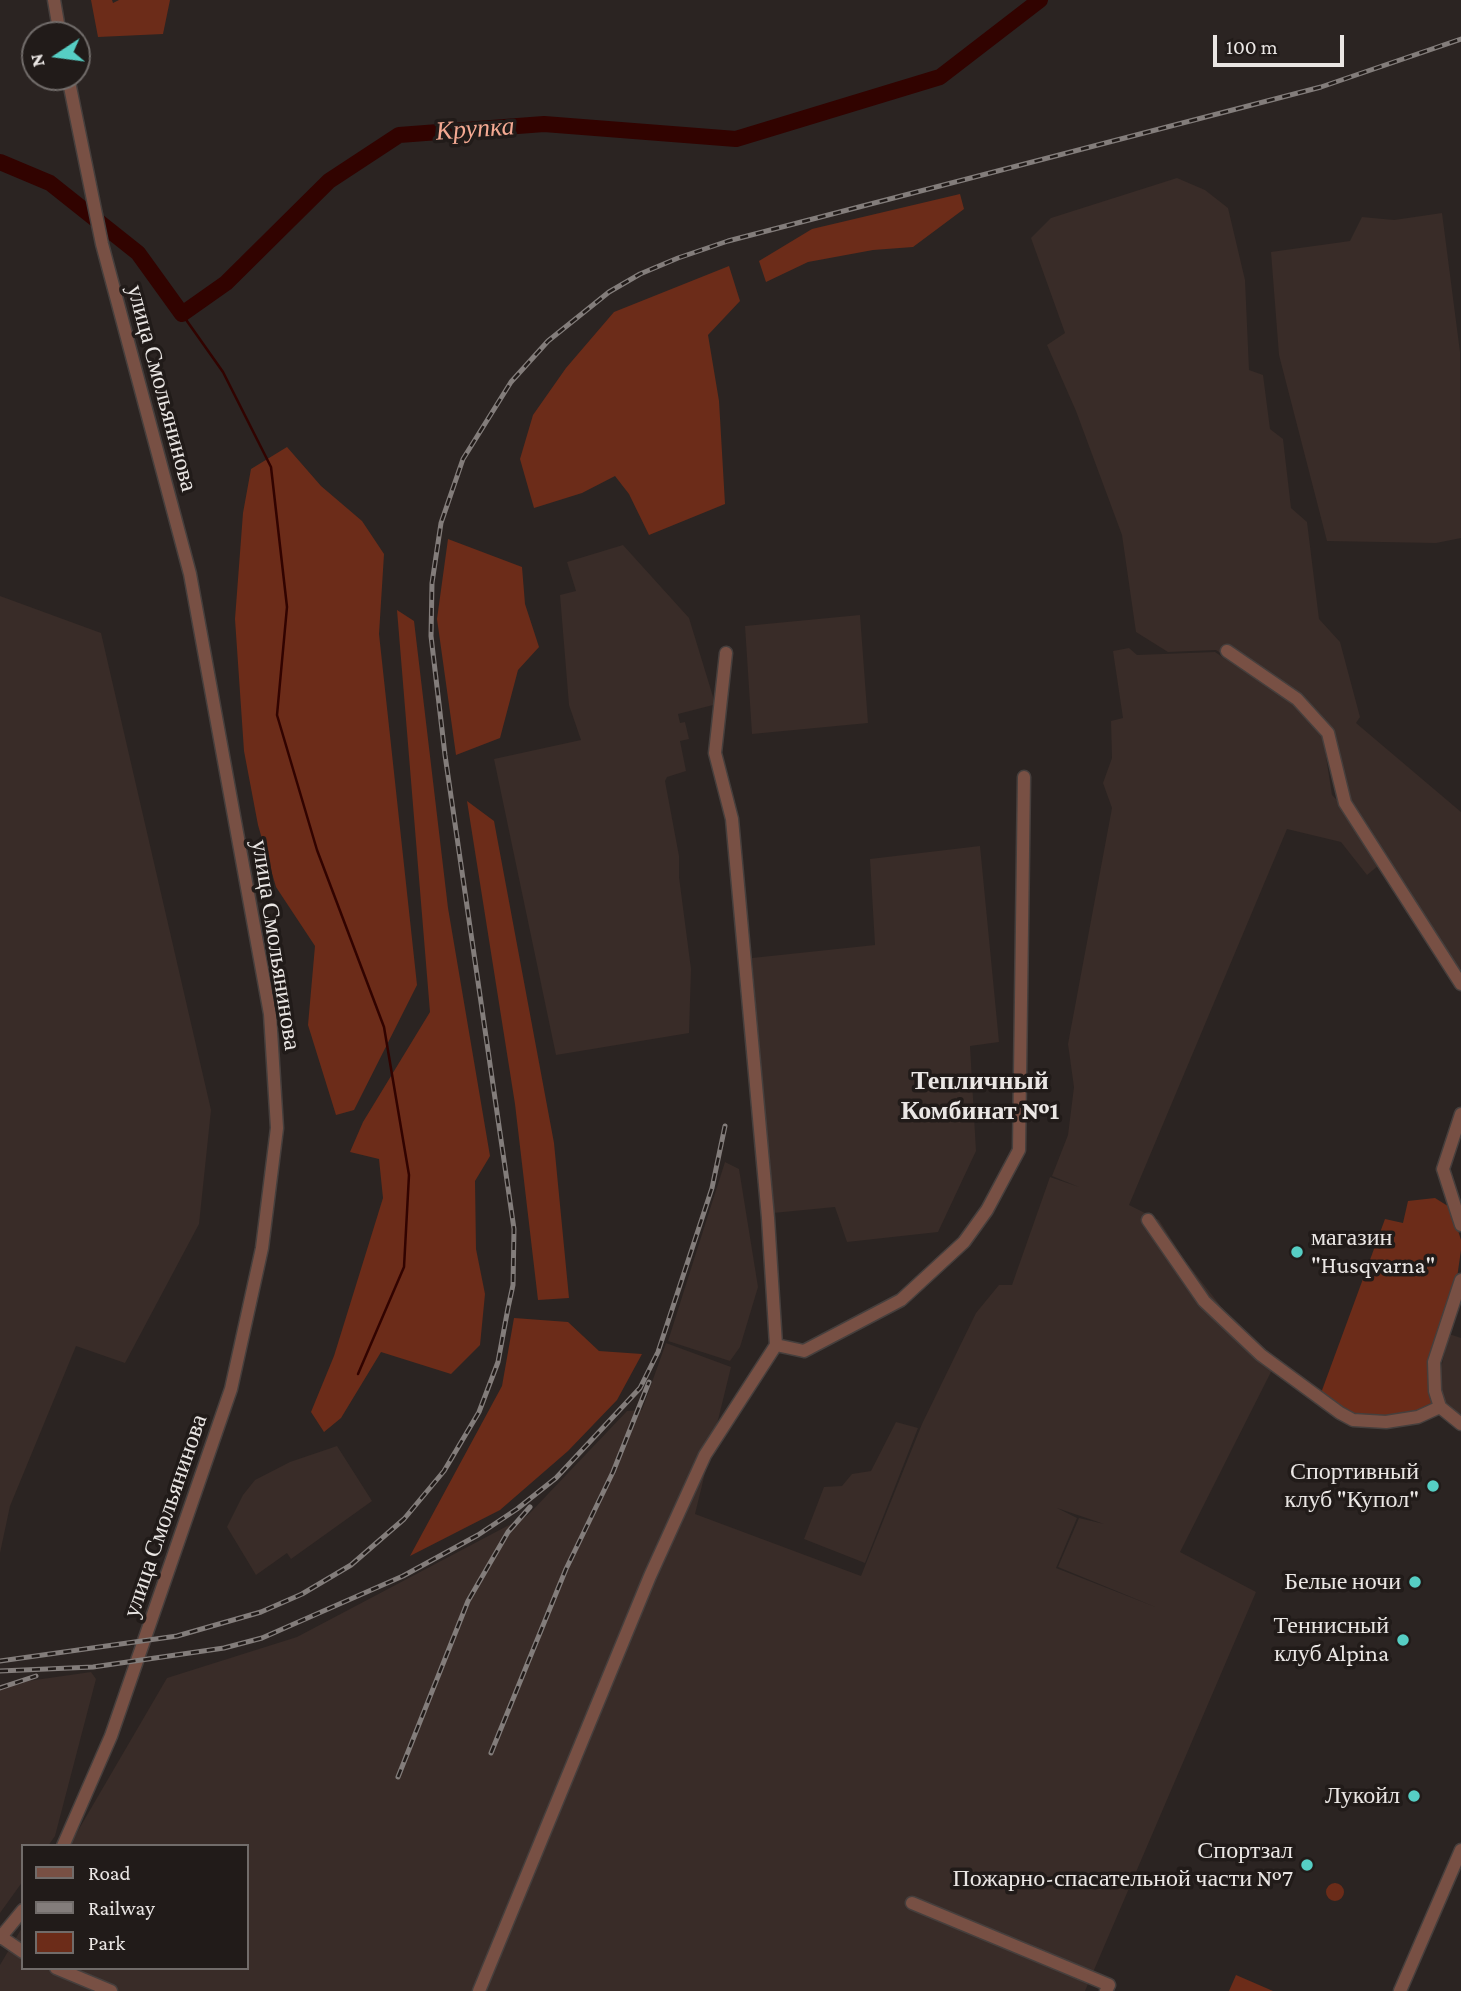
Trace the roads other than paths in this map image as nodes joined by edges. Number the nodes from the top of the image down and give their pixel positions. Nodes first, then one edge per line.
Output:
1 (54, 0) edge
2 (58, 21) edge
3 (71, 91) edge
4 (1227, 651) dead end
5 (726, 653) dead end
6 (1024, 777) dead end
7 (1461, 984) edge
8 (1461, 1114) edge
9 (1148, 1220) dead end
10 (1461, 1225) edge
11 (1461, 1280) edge
12 (776, 1345) junction
13 (1440, 1407) junction
14 (1461, 1424) edge
15 (64, 1844) edge
16 (1461, 1850) edge
17 (912, 1903) dead end
18 (21, 1912) edge
19 (0, 1938) edge
20 (21, 1951) edge
21 (61, 1970) edge
22 (111, 1991) edge
23 (479, 1991) edge
24 (1106, 1991) edge
25 (1400, 1991) edge

1 - 2 street
3 - 15 street, улица Смольянинова
4 - 7 street
5 - 12 street
6 - 12 street
8 - 10 street
9 - 13 street
11 - 13 street
12 - 23 street
13 - 14 street
16 - 25 street
17 - 24 street
18 - 19 street
19 - 20 street
21 - 22 street

